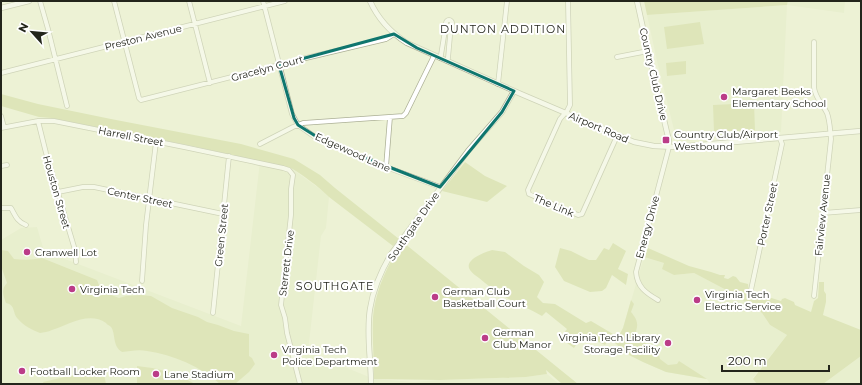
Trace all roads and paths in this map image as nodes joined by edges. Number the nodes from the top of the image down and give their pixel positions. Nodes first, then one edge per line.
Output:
1 (29, 1) edge
2 (40, 1) edge
3 (114, 1) edge
4 (189, 1) edge
5 (263, 1) edge
6 (285, 1) edge
7 (370, 1) edge
8 (507, 1) edge
9 (568, 1) edge
10 (637, 1) edge
11 (264, 6) junction
12 (1, 8) edge
13 (194, 24) junction
14 (394, 34) junction
15 (125, 42) junction
16 (814, 42) dead end
17 (648, 51) junction
18 (434, 56) junction
19 (617, 57) dead end
20 (440, 58) junction
21 (56, 59) junction
22 (447, 61) junction
23 (279, 65) junction
24 (1, 73) edge
25 (210, 83) junction
26 (498, 84) junction
27 (514, 91) junction
28 (67, 106) dead end
29 (565, 113) junction
30 (1, 116) edge
31 (390, 117) junction
32 (38, 121) junction
33 (298, 125) junction
34 (2, 128) edge
35 (861, 131) edge
36 (830, 133) junction
37 (617, 136) junction
38 (780, 138) junction
39 (156, 142) junction
40 (260, 144) dead end
41 (669, 147) junction
42 (229, 156) junction
43 (260, 163) joint
44 (7, 165) dead end
45 (1, 166) edge
46 (386, 167) junction
47 (440, 187) junction
48 (58, 192) junction
49 (149, 199) junction
50 (1, 208) edge
51 (861, 210) edge
52 (823, 213) junction
53 (223, 214) junction
54 (26, 225) dead end
55 (76, 262) dead end
56 (142, 281) dead end
57 (751, 290) dead end
58 (814, 296) dead end
59 (658, 300) dead end
60 (213, 313) dead end
61 (371, 382) edge
62 (300, 384) edge

1 - 12 street
2 - 21 street
3 - 15 street
4 - 13 street
5 - 11 street
6 - 11 street, Preston Avenue
7 - 14 street, Airport Road
8 - 26 street
9 - 29 street
10 - 17 street, Country Club Drive
11 - 13 street, Preston Avenue
11 - 23 street
13 - 15 street, Preston Avenue
13 - 25 street
14 - 18 street, Airport Road
14 - 23 street, Gracelyn Court
15 - 21 street, Preston Avenue
15 - 25 street, Gracelyn Court
16 - 36 street, Fairview Avenue
17 - 19 street
17 - 41 street, Country Club Drive
18 - 20 street, Airport Road
18 - 31 street
20 - 22 street, Airport Road
20 - 22 street
21 - 24 street, Preston Avenue
21 - 28 street
22 - 26 street, Airport Road
23 - 25 street, Gracelyn Court
23 - 33 street
26 - 27 street, Airport Road
27 - 29 street, Airport Road
27 - 47 street, Southgate Drive
29 - 37 street, Airport Road
29 - 37 street, The Link
30 - 34 street
31 - 33 street
31 - 46 street
32 - 34 street, Harrell Street
32 - 39 street, Harrell Street
32 - 48 street, Houston Street
33 - 40 street
33 - 46 street, Edgewood Lane
35 - 36 street, Airport Road
36 - 38 street, Airport Road
36 - 52 street, Fairview Avenue
37 - 41 street, Airport Road
38 - 41 street, Airport Road
38 - 57 street, Porter Street
39 - 42 street, Harrell Street
39 - 49 street
41 - 59 street, Energy Drive
42 - 43 street, Harrell Street
42 - 53 street, Green Street
43 - 62 street, Sterrett Drive
44 - 45 street
46 - 47 street, Edgewood Lane
47 - 61 street, Southgate Drive
48 - 49 street, Center Street
48 - 55 street, Houston Street
49 - 53 street, Center Street
49 - 56 street
50 - 54 street
51 - 52 street
52 - 58 street, Fairview Avenue
53 - 60 street, Green Street

